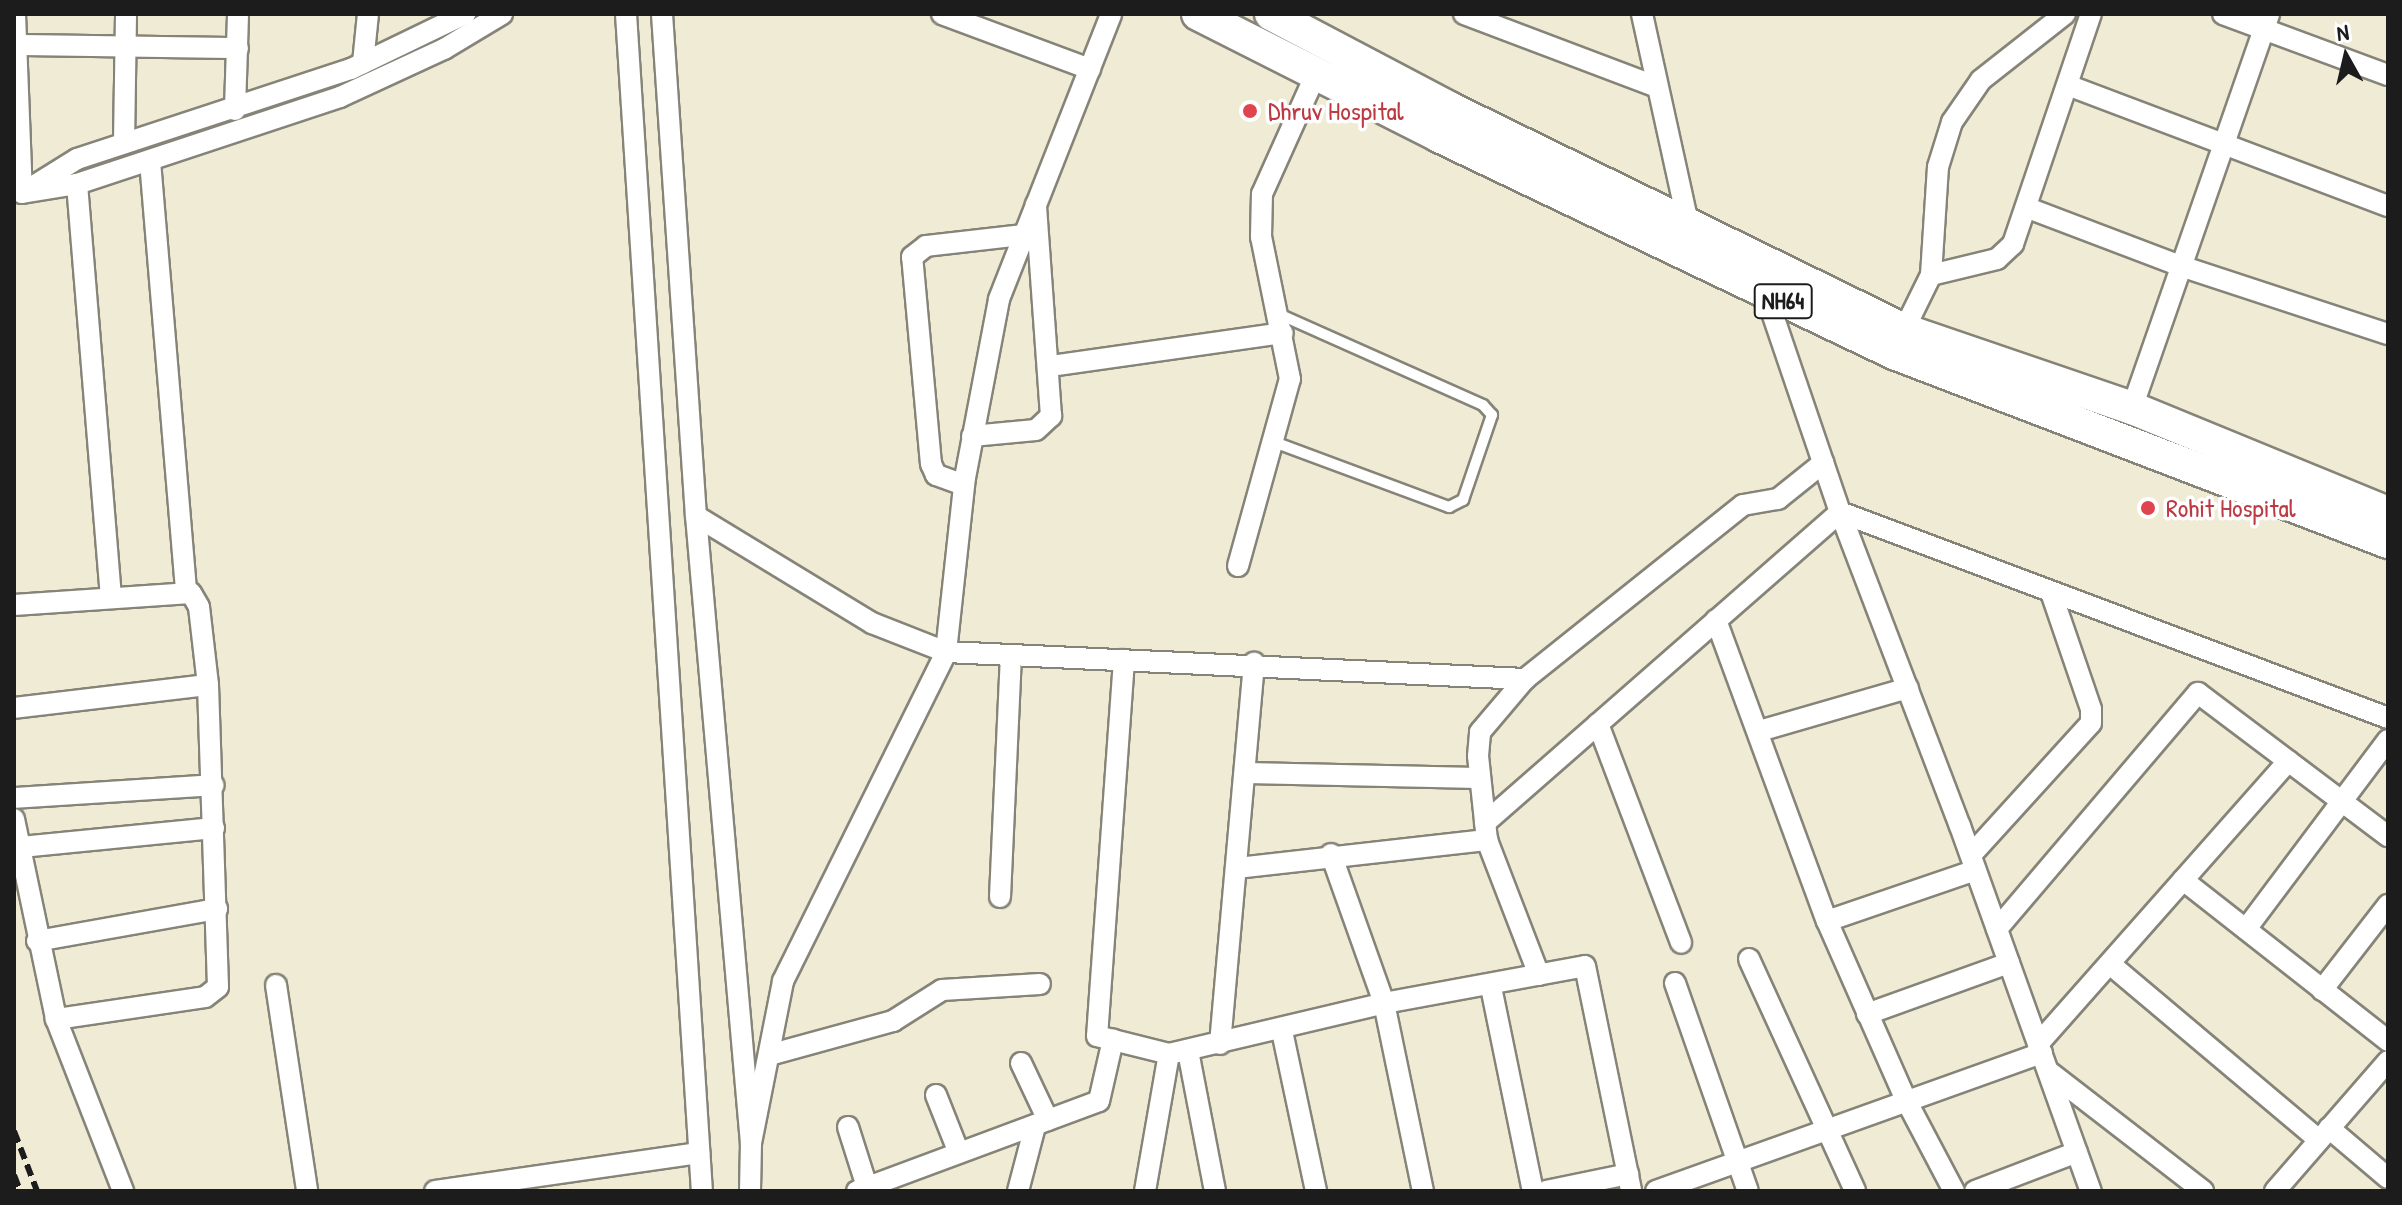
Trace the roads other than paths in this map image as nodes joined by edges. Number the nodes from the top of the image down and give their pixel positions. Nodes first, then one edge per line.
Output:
1 (15, 14) edge
2 (126, 14) edge
3 (238, 14) edge
4 (368, 14) edge
5 (465, 14) edge
6 (502, 14) edge
7 (626, 14) edge
8 (662, 14) edge
9 (942, 14) edge
10 (1111, 14) edge
11 (1198, 14) edge
12 (1271, 14) edge
13 (1464, 14) edge
14 (1642, 14) edge
15 (2065, 14) edge
16 (2091, 14) edge
17 (2223, 14) edge
18 (963, 18) edge
19 (2266, 21) edge
20 (15, 45) edge
21 (126, 47) junction
22 (238, 48) junction
23 (363, 63) junction
24 (1090, 69) junction
25 (1316, 74) junction
26 (2388, 75) edge
27 (1655, 86) junction
28 (2070, 86) junction
29 (235, 110) junction
30 (124, 143) junction
31 (2224, 143) junction
32 (150, 161) junction
33 (77, 184) junction
34 (18, 194) edge
35 (1036, 204) junction
36 (2388, 206) edge
37 (2028, 208) junction
38 (1688, 224) junction
39 (1022, 235) junction
40 (2181, 266) junction
41 (1931, 275) junction
42 (1765, 292) junction
43 (1281, 324) junction
44 (2388, 334) edge
45 (1899, 341) junction
46 (1051, 366) junction
47 (2132, 408) junction
48 (972, 436) junction
49 (1274, 442) junction
50 (1823, 463) junction
51 (964, 485) junction
52 (1840, 512) junction
53 (2388, 513) edge
54 (696, 516) junction
55 (2388, 542) edge
56 (1238, 566) dead end
57 (186, 592) junction
58 (2051, 592) junction
59 (111, 598) junction
60 (14, 605) edge
61 (1716, 620) junction
62 (946, 652) junction
63 (1011, 655) junction
64 (1124, 660) junction
65 (1254, 663) junction
66 (1525, 679) junction
67 (208, 685) junction
68 (1908, 688) junction
69 (14, 708) edge
70 (2388, 718) edge
71 (1598, 724) junction
72 (1759, 731) junction
73 (2388, 740) edge
74 (2288, 761) junction
75 (1245, 773) junction
76 (1480, 778) junction
77 (214, 785) junction
78 (14, 798) edge
79 (2341, 801) junction
80 (14, 819) edge
81 (214, 828) junction
82 (1486, 831) junction
83 (2388, 836) edge
84 (21, 847) junction
85 (1331, 854) junction
86 (1974, 863) junction
87 (1237, 868) junction
88 (2183, 880) junction
89 (1000, 897) dead end
90 (2388, 905) edge
91 (217, 909) junction
92 (1827, 921) junction
93 (1997, 929) junction
94 (2246, 929) junction
95 (37, 941) junction
96 (1681, 943) dead end
97 (1749, 959) dead end
98 (2009, 963) junction
99 (2110, 964) junction
100 (1539, 975) junction
101 (1675, 983) dead end
102 (1040, 984) dead end
103 (276, 985) dead end
104 (1491, 987) junction
105 (2322, 990) junction
106 (1384, 1003) junction
107 (1867, 1014) junction
108 (56, 1019) junction
109 (1282, 1031) junction
110 (1113, 1040) junction
111 (2388, 1041) edge
112 (1220, 1044) junction
113 (1179, 1052) junction
114 (769, 1055) junction
115 (2043, 1056) junction
116 (2388, 1061) edge
117 (1021, 1063) dead end
118 (936, 1095) dead end
119 (1907, 1102) junction
120 (1041, 1123) junction
121 (848, 1127) dead end
122 (1827, 1130) junction
123 (2324, 1134) junction
124 (751, 1143) junction
125 (2077, 1152) junction
126 (699, 1153) junction
127 (959, 1153) junction
128 (1737, 1162) junction
129 (2388, 1178) edge
130 (1630, 1183) edge
131 (868, 1188) edge
132 (123, 1191) edge
133 (307, 1191) edge
134 (435, 1191) edge
135 (702, 1191) edge
136 (750, 1191) edge
137 (1018, 1191) edge
138 (1145, 1191) edge
139 (1215, 1191) edge
140 (1316, 1191) edge
141 (1423, 1191) edge
142 (1533, 1191) edge
143 (1546, 1191) edge
144 (1656, 1191) edge
145 (1748, 1191) edge
146 (1855, 1191) edge
147 (1954, 1191) edge
148 (1975, 1191) edge
149 (2091, 1191) edge
150 (2203, 1191) edge
151 (2275, 1191) edge

1 - 20 street
2 - 21 street
3 - 22 street
4 - 23 street
5 - 23 street
6 - 32 street
7 - 126 street
8 - 54 street
9 - 18 street
10 - 24 street
11 - 25 main road, NH64
12 - 38 main road, NH64
13 - 27 street
14 - 27 street
15 - 41 street
16 - 28 street
17 - 19 street
18 - 24 street
19 - 26 street
19 - 31 street
20 - 21 street
20 - 34 street
21 - 22 street
21 - 30 street
22 - 29 street
23 - 29 street
24 - 35 street
25 - 42 main road, NH64
25 - 43 street
27 - 38 street
28 - 31 street
28 - 37 street
29 - 30 street
30 - 34 street
31 - 36 street
31 - 40 street
32 - 33 street
32 - 57 street
33 - 34 street
33 - 59 street
35 - 39 street
35 - 46 street
37 - 40 street
37 - 41 street
38 - 45 main road, NH64
39 - 48 street
39 - 51 street
40 - 44 street
40 - 47 street
41 - 45 street
42 - 45 main road, NH64
42 - 50 street
43 - 46 street
43 - 49 street
43 - 49 lane
45 - 47 main road, NH64
45 - 55 main road, NH64
46 - 48 street
47 - 53 main road, NH64
48 - 51 street
49 - 56 street
50 - 52 street
50 - 66 street
51 - 62 street
52 - 58 street
52 - 61 street
52 - 68 street
54 - 62 street
54 - 124 street
57 - 59 street
57 - 67 street
58 - 70 street
58 - 86 street
59 - 60 street
61 - 71 street
61 - 72 street
62 - 63 street
62 - 114 street
63 - 64 street
63 - 89 street
64 - 65 street
64 - 110 street
65 - 66 street
65 - 75 street
66 - 76 street
67 - 69 street
67 - 77 street
68 - 72 street
68 - 86 street
71 - 82 street
71 - 96 street
72 - 92 street
73 - 79 street
74 - 79 street
74 - 88 street
74 - 93 street
75 - 76 street
75 - 87 street
76 - 82 street
77 - 78 street
77 - 81 street
79 - 83 street
79 - 94 street
80 - 84 street
81 - 84 street
81 - 91 street
82 - 85 street
82 - 100 street
84 - 95 street
85 - 87 street
85 - 106 street
86 - 92 street
86 - 93 street
87 - 112 street
88 - 94 street
88 - 99 street
90 - 105 street
91 - 95 street
91 - 108 street
92 - 107 street
93 - 98 street
94 - 105 street
95 - 108 street
97 - 122 street
98 - 107 street
98 - 115 street
99 - 115 street
99 - 123 street
100 - 104 street
100 - 130 street
101 - 128 street
102 - 114 street
103 - 133 street
104 - 106 street
104 - 142 street
105 - 111 street
106 - 109 street
106 - 141 street
107 - 119 street
108 - 132 street
109 - 112 street
109 - 140 street
110 - 113 street
110 - 120 street
112 - 113 street
113 - 138 street
113 - 139 street
114 - 124 street
115 - 119 street
115 - 125 street
115 - 150 street
116 - 123 street
117 - 120 street
118 - 127 street
119 - 122 street
119 - 147 street
120 - 127 street
120 - 137 street
121 - 131 street
122 - 128 street
122 - 146 street
123 - 129 street
123 - 151 street
124 - 136 street
125 - 148 street
125 - 149 street
126 - 134 street
126 - 135 street
127 - 131 street
128 - 144 street
128 - 145 street
130 - 143 street

